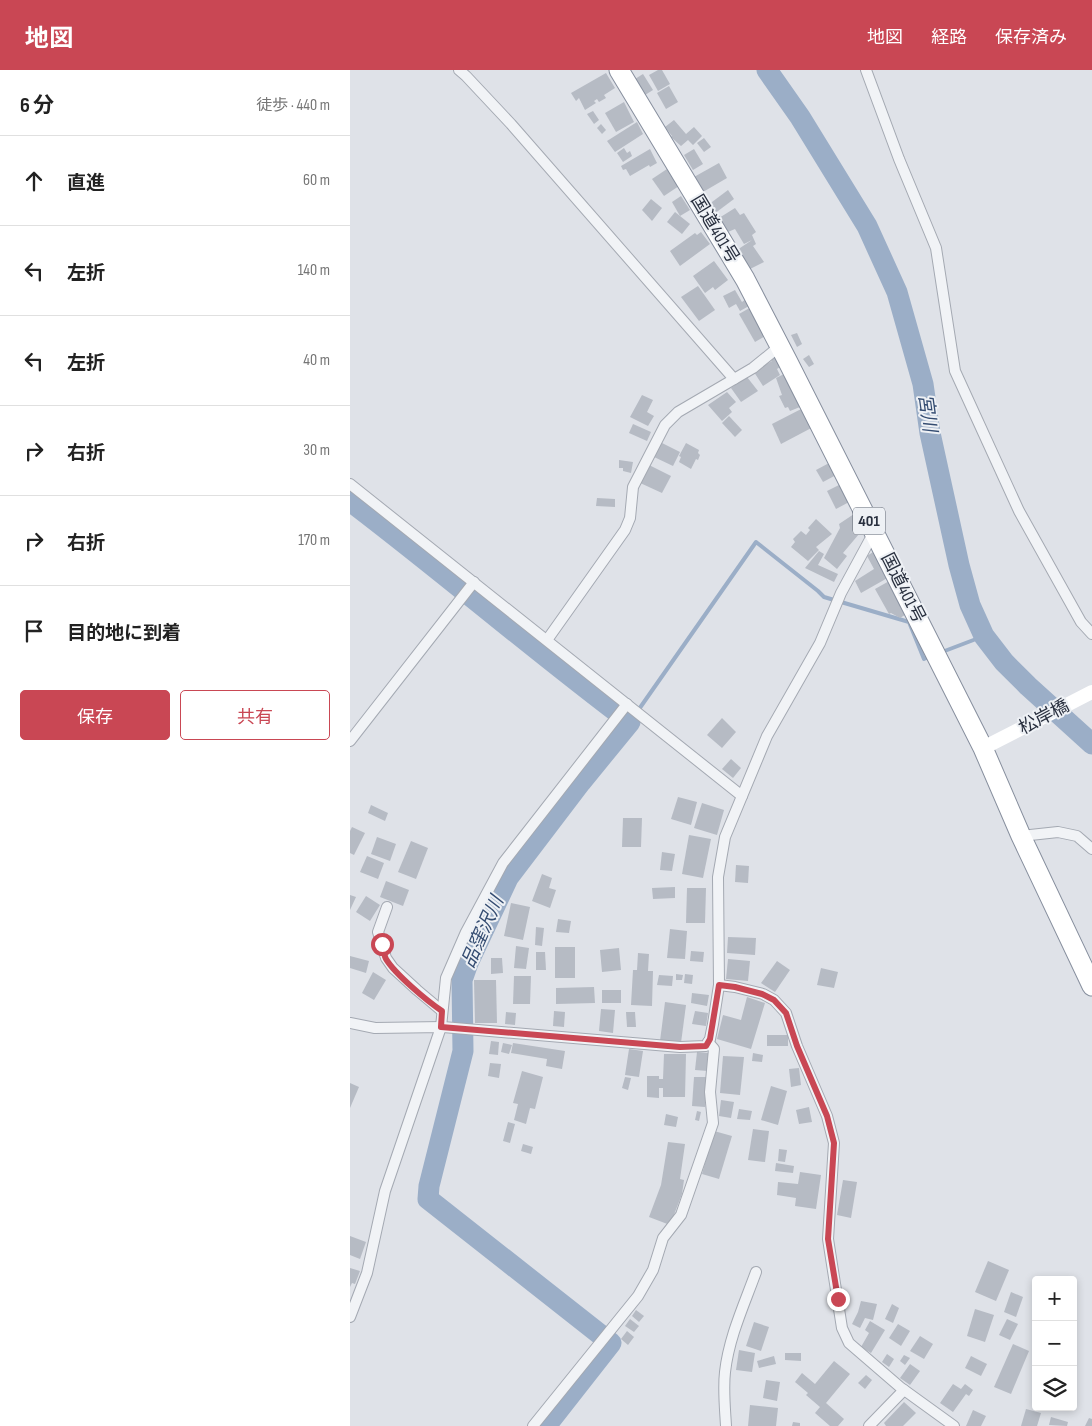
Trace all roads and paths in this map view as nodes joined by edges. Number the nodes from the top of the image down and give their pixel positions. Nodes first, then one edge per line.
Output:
1 (459, 70) edge
2 (619, 70) edge
3 (866, 70) edge
4 (780, 346) junction
5 (734, 380) junction
6 (350, 484) edge
7 (875, 531) junction
8 (474, 582) junction
9 (1092, 634) edge
10 (547, 640) junction
11 (1092, 692) edge
12 (627, 704) junction
13 (350, 741) edge
14 (990, 745) junction
15 (742, 796) junction
16 (1021, 836) junction
17 (1092, 849) edge
18 (387, 907) dead end
19 (719, 985) junction
20 (1092, 986) edge
21 (442, 1011) junction
22 (350, 1023) edge
23 (441, 1027) junction
24 (708, 1042) junction
25 (756, 1272) dead end
26 (350, 1317) edge
27 (904, 1390) junction
28 (533, 1426) edge
29 (726, 1426) edge
30 (869, 1426) edge
31 (954, 1426) edge

1 - 5 street
2 - 4 highway, 国道401号 / 401
3 - 9 street
4 - 5 street
4 - 7 highway, 国道401号 / 401
5 - 10 street
6 - 8 street
7 - 14 highway, 国道401号 / 401
7 - 15 street
8 - 10 street
8 - 13 street
10 - 12 street
11 - 14 main road, 松岸橋
12 - 15 street
12 - 21 street
14 - 16 highway, 国道401号 / 401
15 - 19 street
16 - 17 street
16 - 20 highway, 国道401号 / 401
18 - 21 street
19 - 24 street
19 - 27 street
21 - 23 street
22 - 23 street
23 - 24 street
23 - 26 street
24 - 28 street
25 - 29 street
27 - 30 street
27 - 31 street

